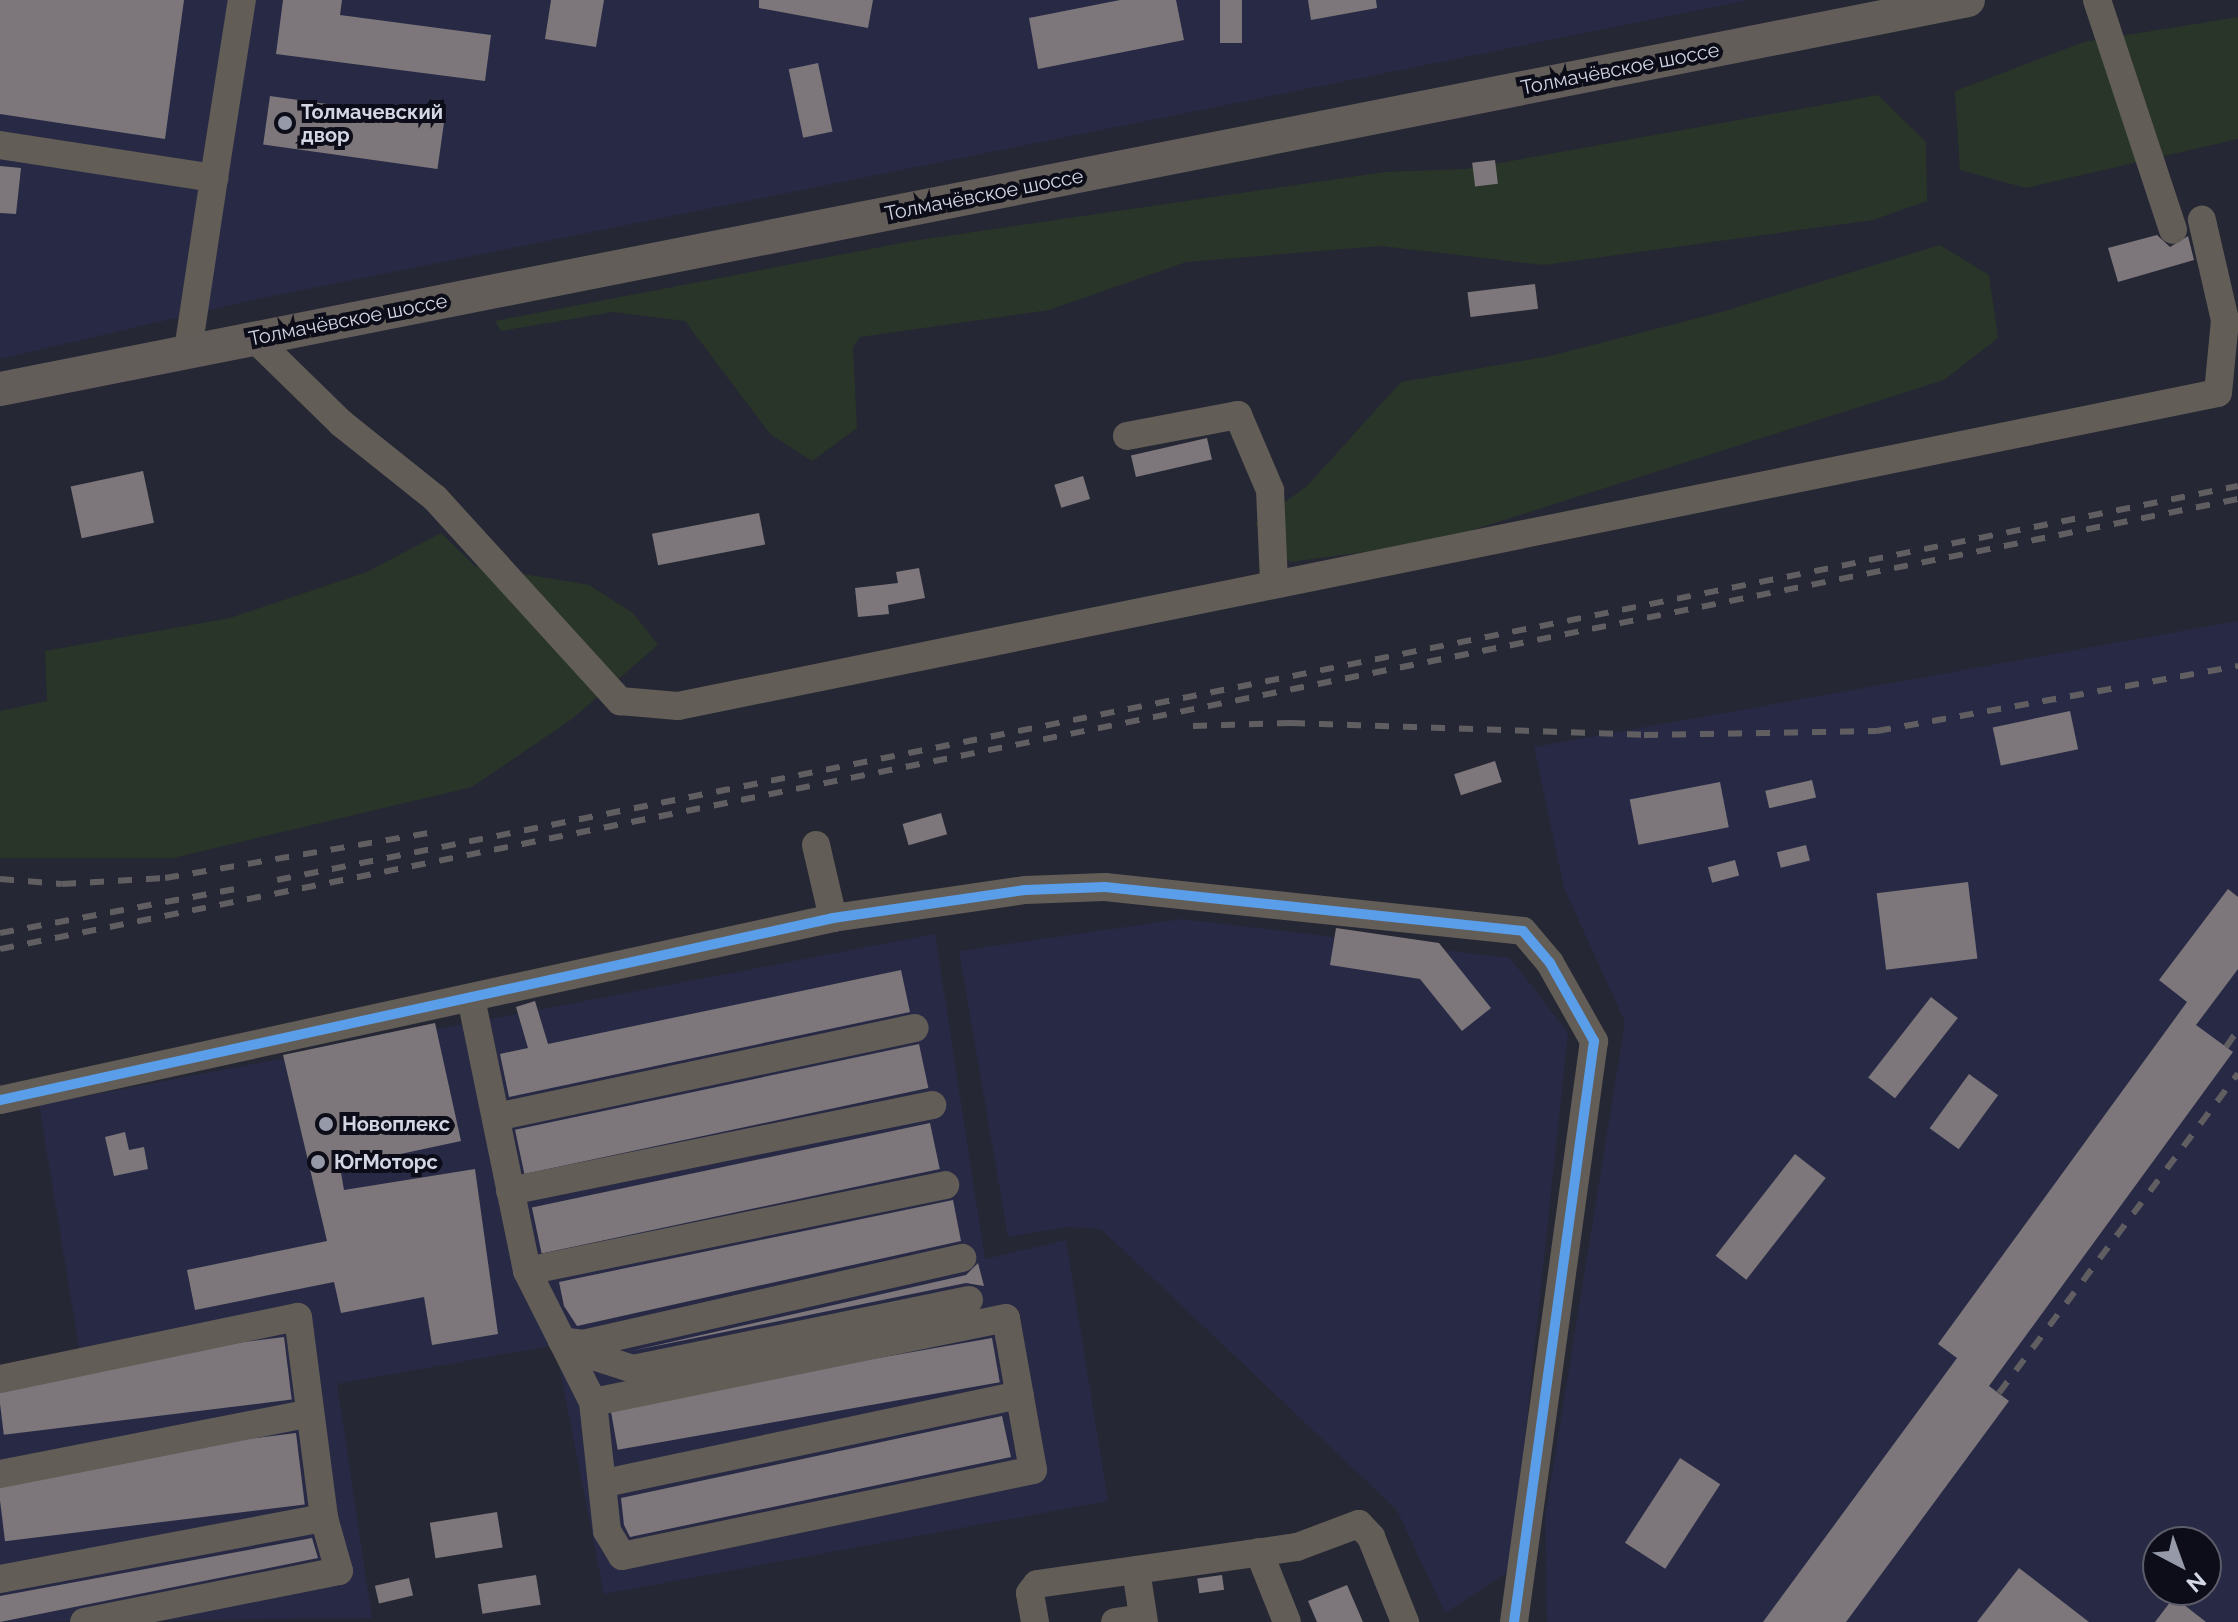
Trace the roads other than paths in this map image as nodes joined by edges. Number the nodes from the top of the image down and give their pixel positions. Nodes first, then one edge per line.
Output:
1 (242, 0) edge
2 (1968, 0) edge
3 (2097, 0) edge
4 (0, 145) edge
5 (214, 178) junction
6 (2202, 220) dead end
7 (2173, 230) dead end
8 (254, 338) junction
9 (188, 350) junction
10 (0, 389) edge
11 (1127, 436) dead end
12 (1274, 582) junction
13 (816, 845) dead end
14 (833, 918) junction
15 (471, 998) junction
16 (915, 1028) dead end
17 (0, 1100) edge
18 (932, 1105) dead end
19 (496, 1117) junction
20 (945, 1185) dead end
21 (510, 1191) junction
22 (962, 1258) dead end
23 (527, 1271) junction
24 (969, 1300) dead end
25 (572, 1342) junction
26 (0, 1379) edge
27 (1020, 1395) junction
28 (593, 1402) junction
29 (310, 1413) junction
30 (0, 1474) edge
31 (605, 1483) junction
32 (324, 1518) junction
33 (1259, 1552) junction
34 (1136, 1570) junction
35 (0, 1579) edge
36 (1134, 1621) edge
37 (84, 1622) edge
38 (1035, 1622) edge
39 (1287, 1622) edge
40 (1405, 1622) edge
41 (1514, 1622) edge

1 - 5 street
2 - 8 main road, Толмачёвское шоссе
3 - 7 street
4 - 5 street
5 - 9 street
6 - 12 street
8 - 9 main road, Толмачёвское шоссе
8 - 12 street
9 - 10 main road, Толмачёвское шоссе
11 - 12 street
13 - 14 street
14 - 15 street
14 - 41 street
15 - 17 street
15 - 19 street
16 - 19 street
18 - 21 street
19 - 21 street
20 - 23 street
21 - 23 street
22 - 25 street
23 - 25 street
24 - 25 street
25 - 28 street
26 - 29 street
27 - 28 street
27 - 31 street
27 - 31 street
28 - 31 street
29 - 30 street
29 - 32 street
32 - 35 street
32 - 37 street
33 - 34 street
33 - 39 street
33 - 40 street
34 - 36 street
34 - 38 street

